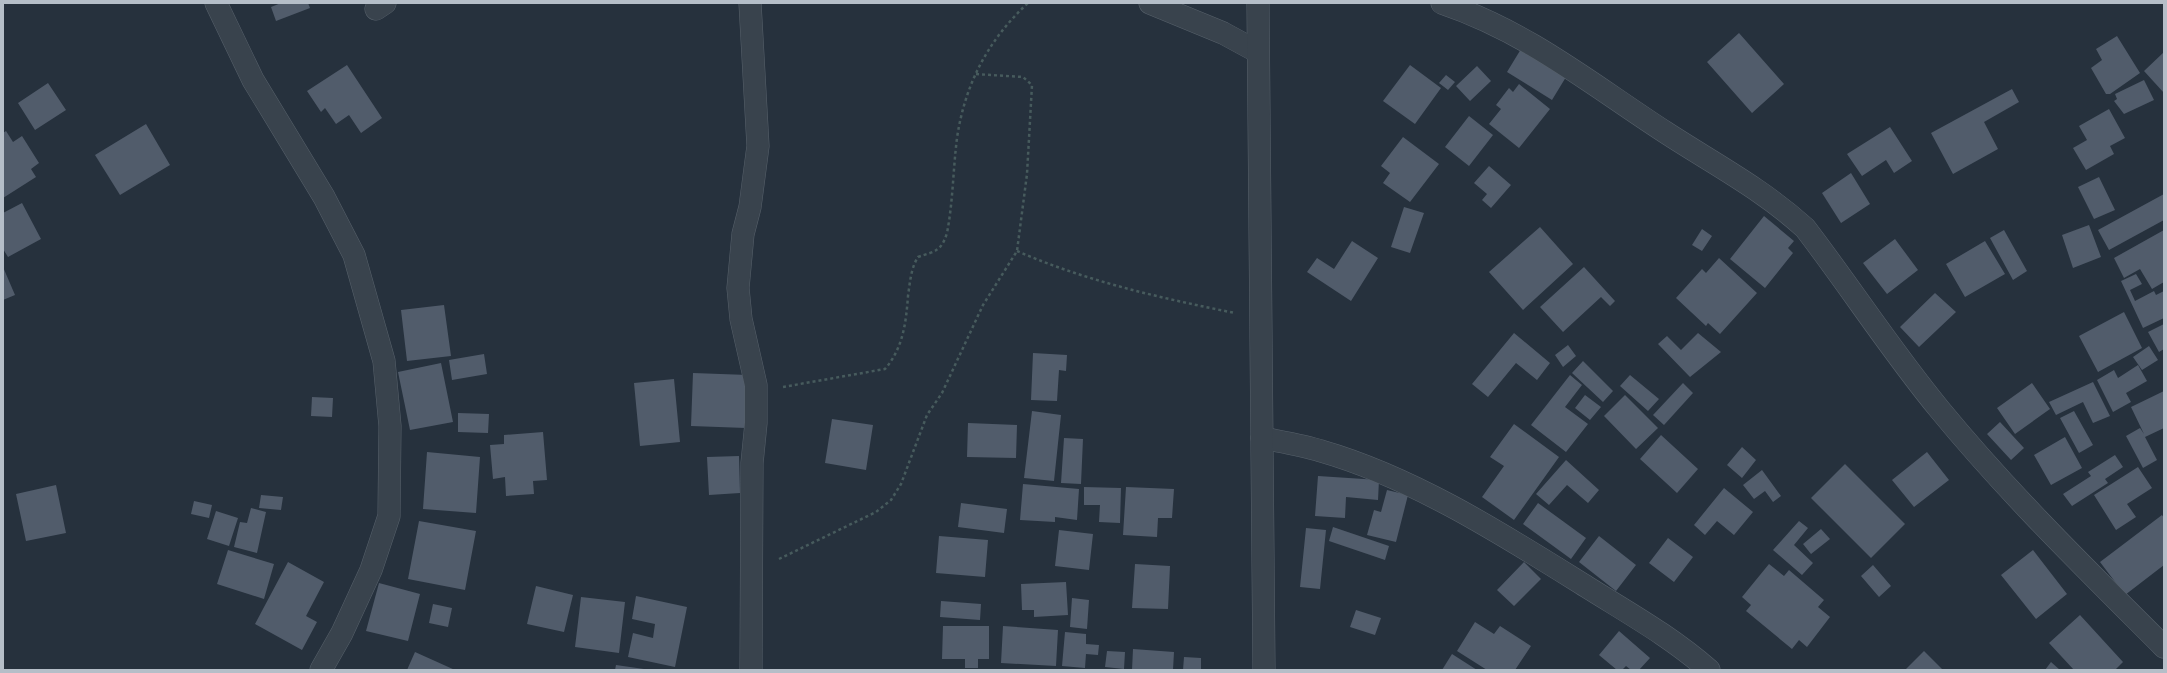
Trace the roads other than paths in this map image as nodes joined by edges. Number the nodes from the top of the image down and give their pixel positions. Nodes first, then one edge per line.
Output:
1 (216, 3) edge
2 (750, 3) edge
3 (1150, 3) edge
4 (1258, 3) edge
5 (1442, 3) edge
6 (1258, 52) junction
7 (1262, 438) junction
8 (2164, 647) edge
9 (320, 670) edge
10 (751, 670) edge
11 (1264, 670) edge
12 (1709, 670) edge

1 - 9 street
2 - 10 street
3 - 6 street
4 - 6 street
5 - 8 street
6 - 7 street
7 - 11 street
7 - 12 street

